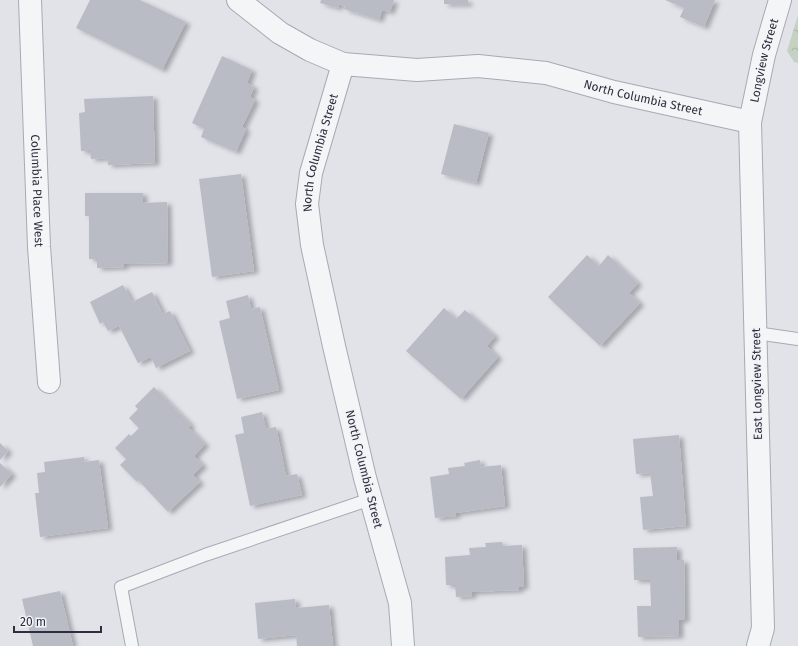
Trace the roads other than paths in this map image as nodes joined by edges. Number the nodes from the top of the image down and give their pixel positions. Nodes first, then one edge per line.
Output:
1 (30, 0) edge
2 (238, 0) edge
3 (780, 0) edge
4 (343, 64) junction
5 (750, 122) junction
6 (756, 333) junction
7 (798, 339) edge
8 (49, 382) dead end
9 (371, 499) junction
10 (132, 646) edge
11 (403, 646) edge
12 (758, 646) edge

1 - 8 street, Columbia Place West
2 - 4 street
3 - 5 street, Longview Street
4 - 5 street, North Columbia Street
4 - 9 street, North Columbia Street
5 - 6 street, East Longview Street
6 - 7 lane
6 - 12 street, East Longview Street
9 - 10 lane
9 - 11 street, North Columbia Street

